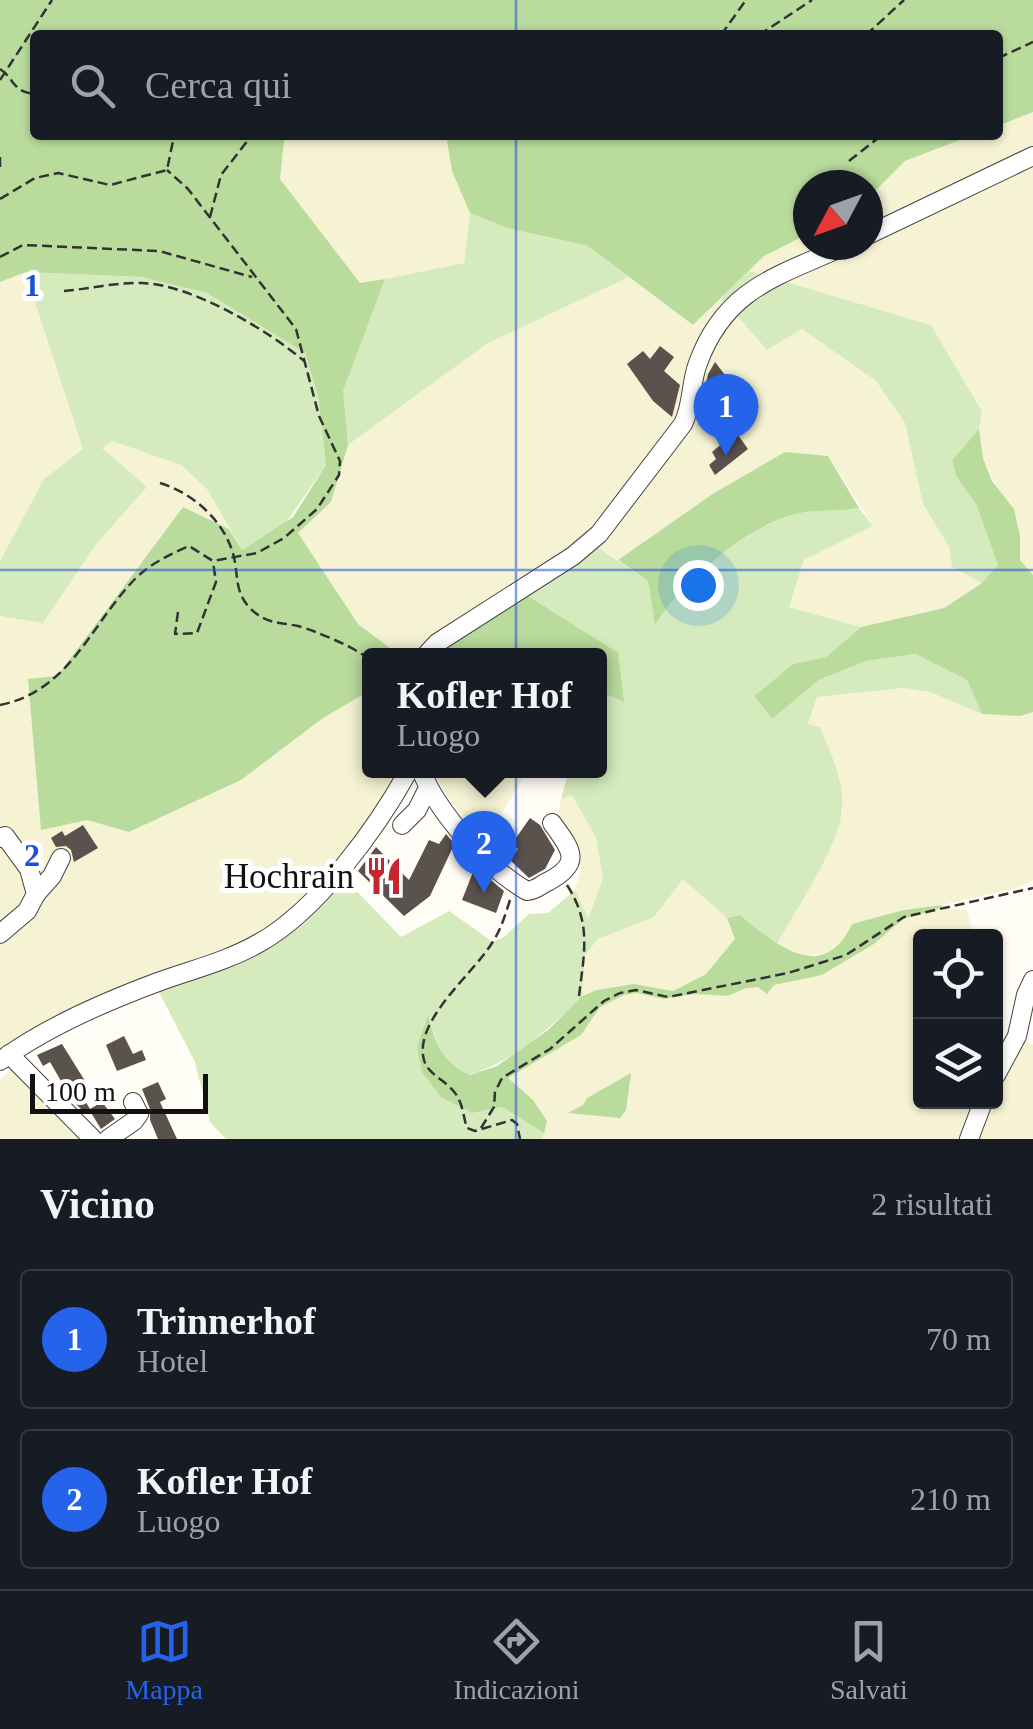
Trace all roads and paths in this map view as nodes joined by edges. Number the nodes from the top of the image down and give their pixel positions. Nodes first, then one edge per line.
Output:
1 (52, 0) edge
2 (746, 0) edge
3 (812, 0) edge
4 (904, 0) edge
5 (32, 30) edge
6 (725, 30) edge
7 (767, 30) edge
8 (871, 30) edge
9 (30, 34) edge
10 (1033, 42) edge
11 (1003, 56) edge
12 (0, 68) edge
13 (5, 72) junction
14 (0, 80) edge
15 (30, 94) edge
16 (171, 140) edge
17 (248, 140) edge
18 (876, 140) edge
19 (1033, 156) edge
20 (0, 158) edge
21 (849, 162) dead end
22 (167, 170) junction
23 (0, 172) edge
24 (0, 199) edge
25 (210, 219) junction
26 (883, 228) edge
27 (0, 257) edge
28 (815, 260) edge
29 (254, 277) junction
30 (64, 292) dead end
31 (305, 362) junction
32 (160, 482) dead end
33 (234, 558) junction
34 (213, 561) junction
35 (178, 612) dead end
36 (433, 648) edge
37 (362, 656) edge
38 (0, 705) edge
39 (404, 778) edge
40 (424, 779) edge
41 (552, 823) dead end
42 (402, 825) dead end
43 (2, 834) edge
44 (61, 858) dead end
45 (560, 876) junction
46 (516, 885) junction
47 (1033, 888) edge
48 (36, 894) junction
49 (0, 934) edge
50 (1033, 980) edge
51 (579, 996) dead end
52 (5, 1058) edge
53 (1003, 1062) edge
54 (134, 1102) dead end
55 (981, 1109) edge
56 (478, 1130) junction
57 (94, 1139) edge
58 (108, 1139) edge
59 (476, 1139) edge
60 (520, 1139) edge
61 (970, 1139) edge

1 - 5 path
2 - 6 path
3 - 7 path
4 - 8 path
9 - 13 path
10 - 11 path
12 - 13 path
13 - 14 path
13 - 15 path
16 - 22 path
17 - 25 path
18 - 21 path
19 - 26 street
20 - 23 path
22 - 24 path
22 - 25 path
25 - 29 path
27 - 29 path
28 - 36 street
29 - 31 path
30 - 31 path
31 - 33 path
32 - 33 path
33 - 34 path
33 - 37 path
34 - 35 path
34 - 38 path
39 - 52 street
40 - 42 street
40 - 46 street
41 - 45 street
43 - 48 street
44 - 48 street
45 - 46 street
45 - 51 path
46 - 56 path
47 - 56 path
48 - 49 street
50 - 53 street
52 - 57 street
54 - 58 street
55 - 61 street
56 - 59 path
56 - 60 path

